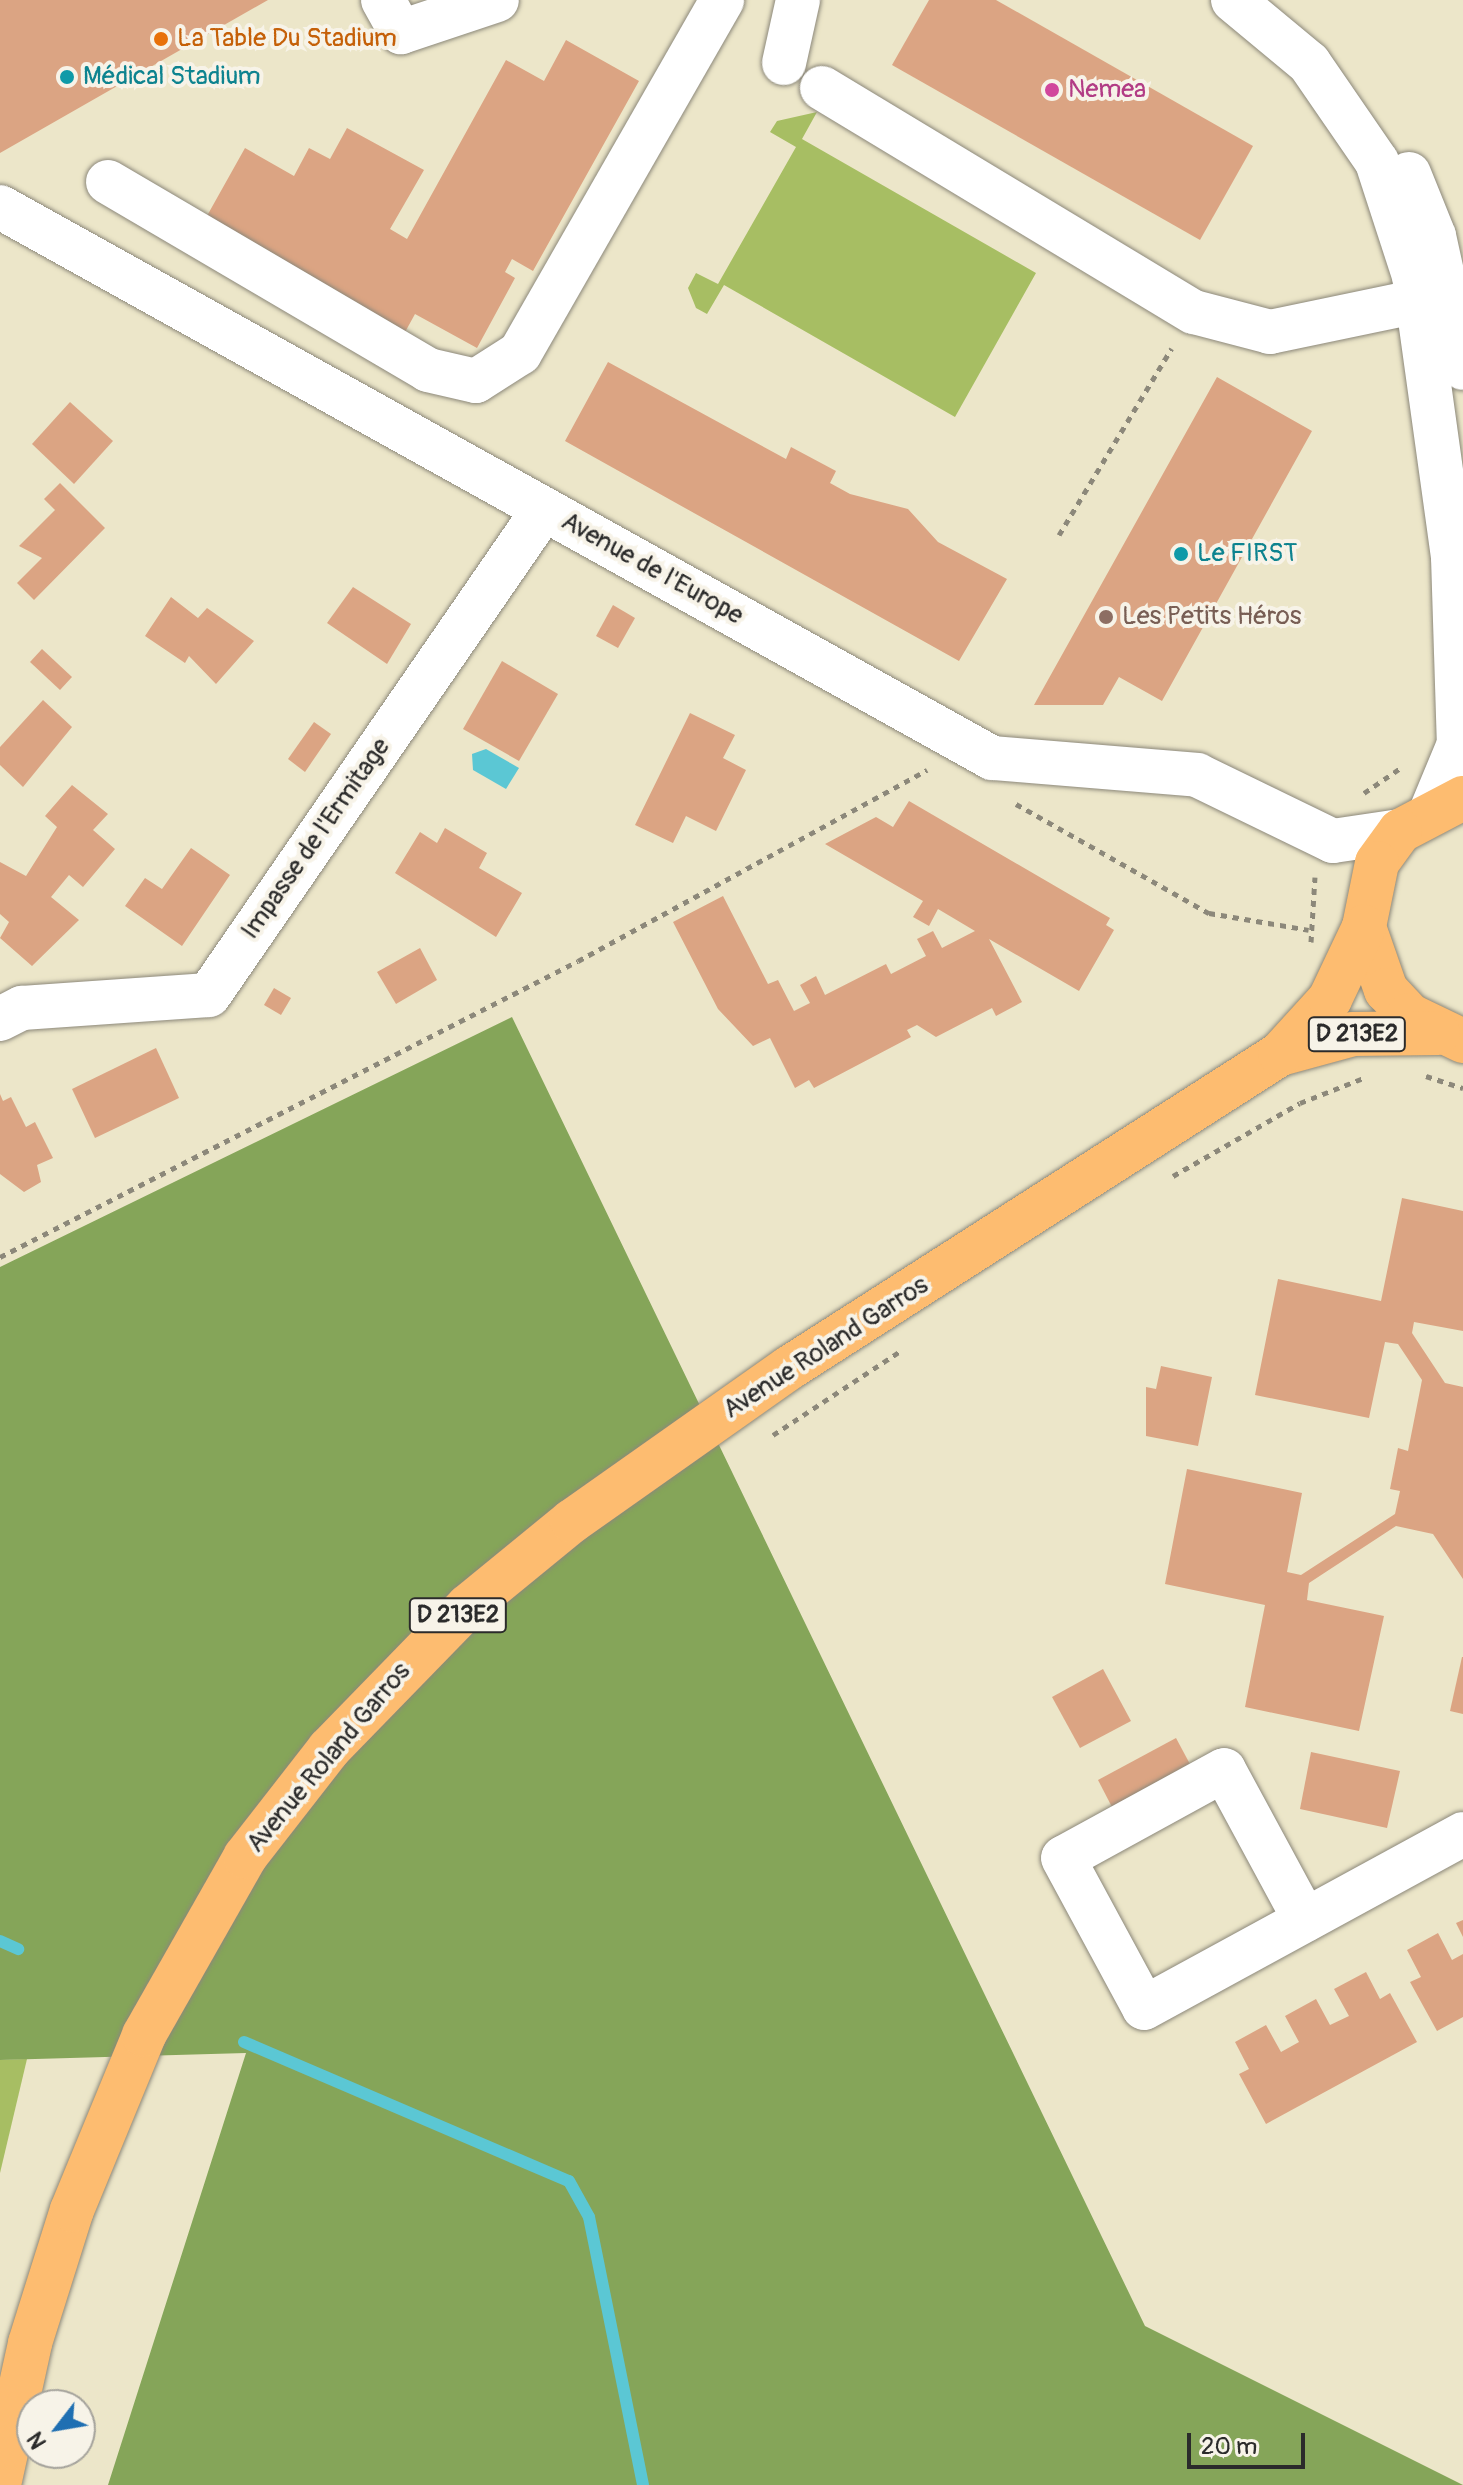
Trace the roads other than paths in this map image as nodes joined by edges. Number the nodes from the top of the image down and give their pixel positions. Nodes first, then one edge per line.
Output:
1 (383, 0) edge
2 (497, 0) edge
3 (722, 0) edge
4 (798, 0) edge
5 (1233, 0) edge
6 (1278, 0) edge
7 (784, 63) dead end
8 (822, 88) dead end
9 (108, 182) dead end
10 (0, 207) edge
11 (1419, 301) junction
12 (1463, 368) edge
13 (544, 509) junction
14 (1432, 813) edge
15 (1344, 824) junction
16 (1365, 914) junction
17 (0, 1019) edge
18 (1450, 1037) edge
19 (1280, 1054) junction
20 (1463, 1834) edge
21 (1305, 1920) junction
22 (0, 2480) edge

1 - 2 street
3 - 9 street
4 - 7 street
5 - 11 street
6 - 12 street
8 - 11 street
10 - 13 street, Avenue de l'Europe
11 - 14 street
13 - 15 street, Avenue de l'Europe
13 - 17 street, Impasse de l'Ermitage
14 - 15 street
14 - 16 main road, Avenue Roland Garros
15 - 16 street
16 - 18 main road
16 - 19 main road, Avenue Roland Garros / D 213E2
18 - 19 main road, Avenue Roland Garros / D 213E2
19 - 22 main road, Avenue Roland Garros / D 213E2
20 - 21 street
21 - 21 street

